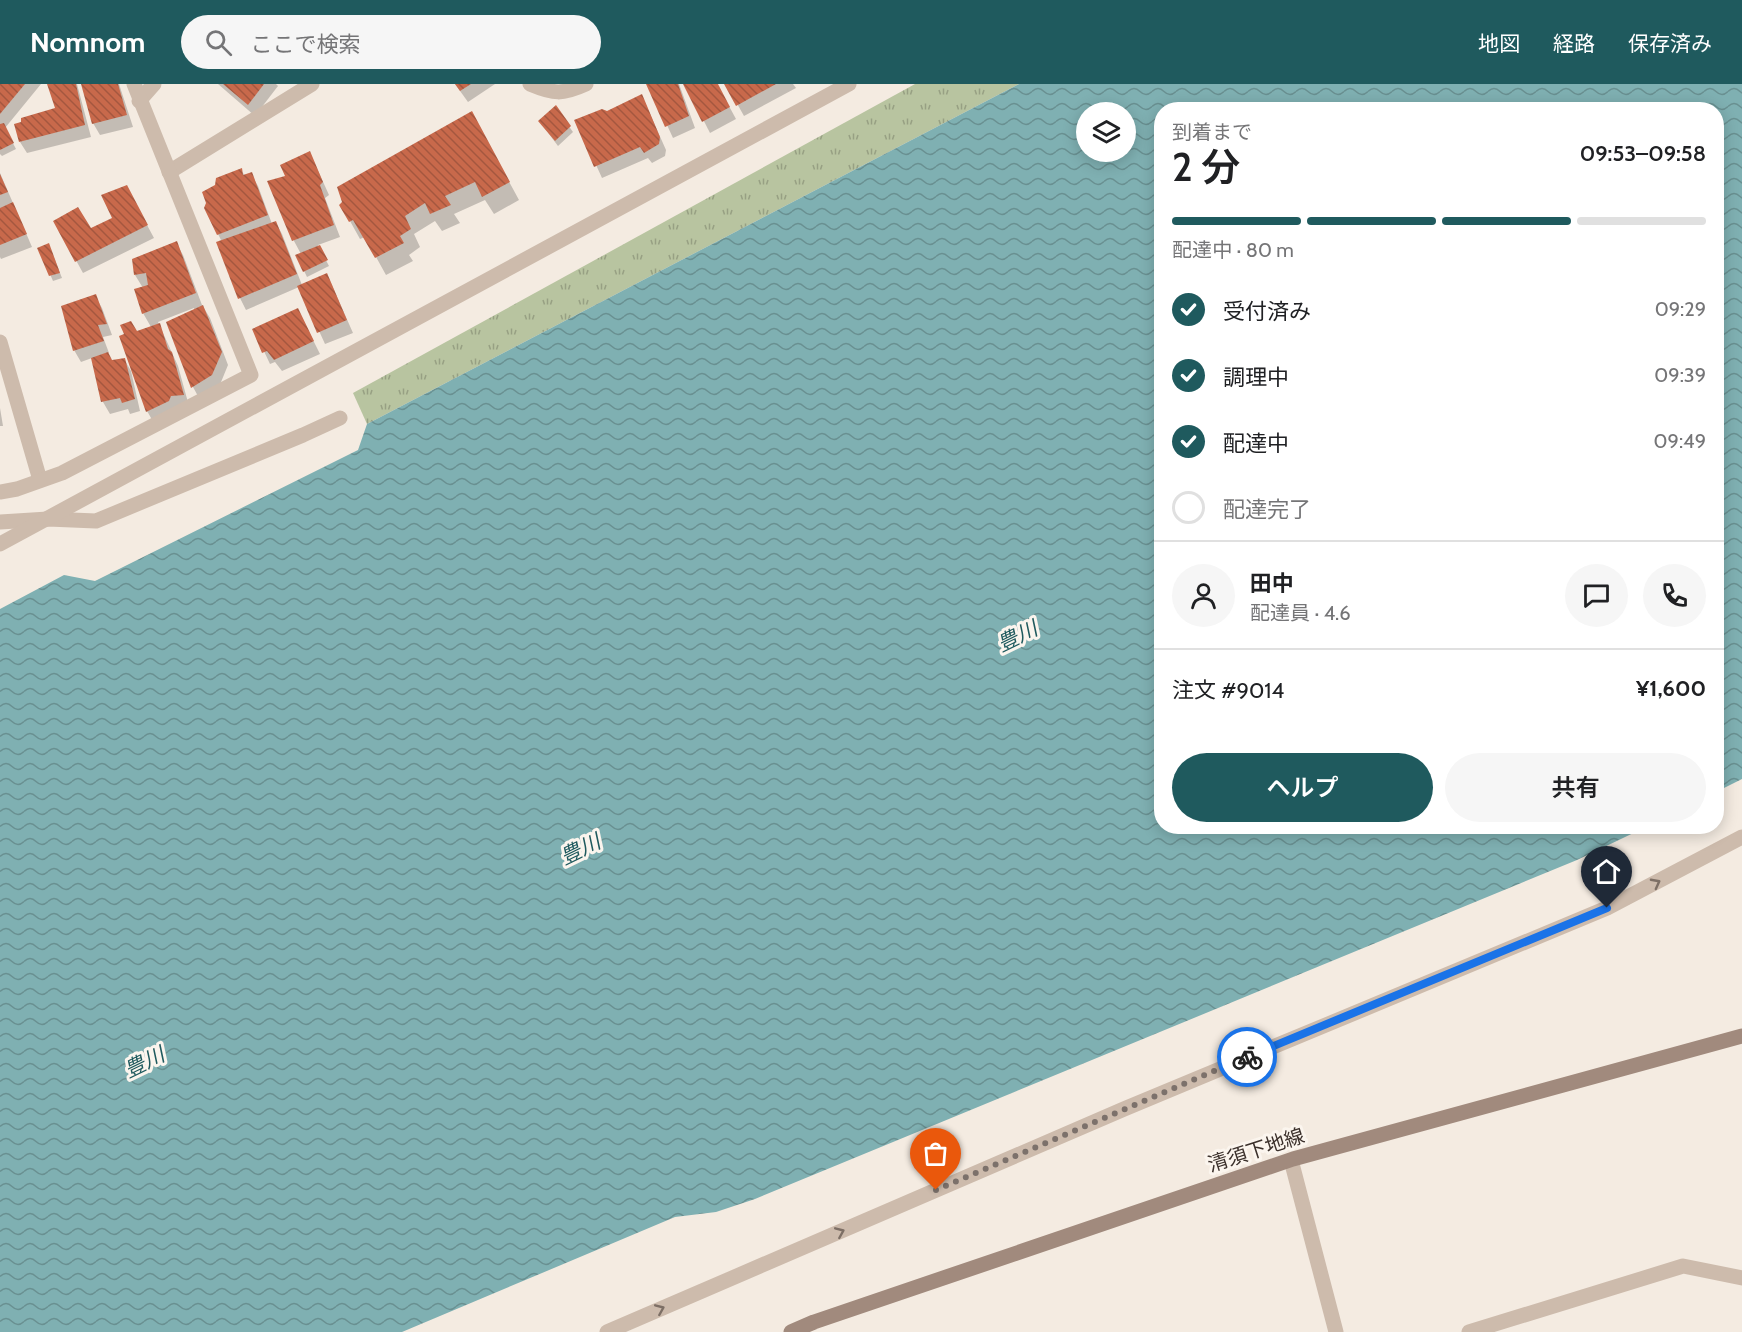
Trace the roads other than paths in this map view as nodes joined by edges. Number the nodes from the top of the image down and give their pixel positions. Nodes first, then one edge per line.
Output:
1 (134, 84) edge
2 (154, 84) edge
3 (312, 84) edge
4 (530, 84) edge
5 (586, 84) edge
6 (849, 84) edge
7 (140, 101) junction
8 (169, 172) junction
9 (0, 342) edge
10 (340, 418) dead end
11 (40, 480) junction
12 (0, 492) edge
13 (48, 519) junction
14 (0, 522) edge
15 (0, 544) edge
16 (1742, 837) edge
17 (1742, 1036) edge
18 (1291, 1160) junction
19 (1742, 1278) edge
20 (816, 1327) edge
21 (1474, 1331) edge
22 (607, 1332) edge
23 (791, 1332) edge
24 (1336, 1332) edge

1 - 7 street
2 - 7 street
3 - 8 street
4 - 5 street
6 - 13 street
7 - 8 street
8 - 11 street
9 - 11 street
10 - 13 street
11 - 12 street
13 - 14 street
13 - 15 street
22 -> 16 street
17 - 18 main road, 清須下地線
18 - 20 main road, 清須下地線
18 - 24 street
19 - 21 street
20 - 23 main road, 清須下地線

